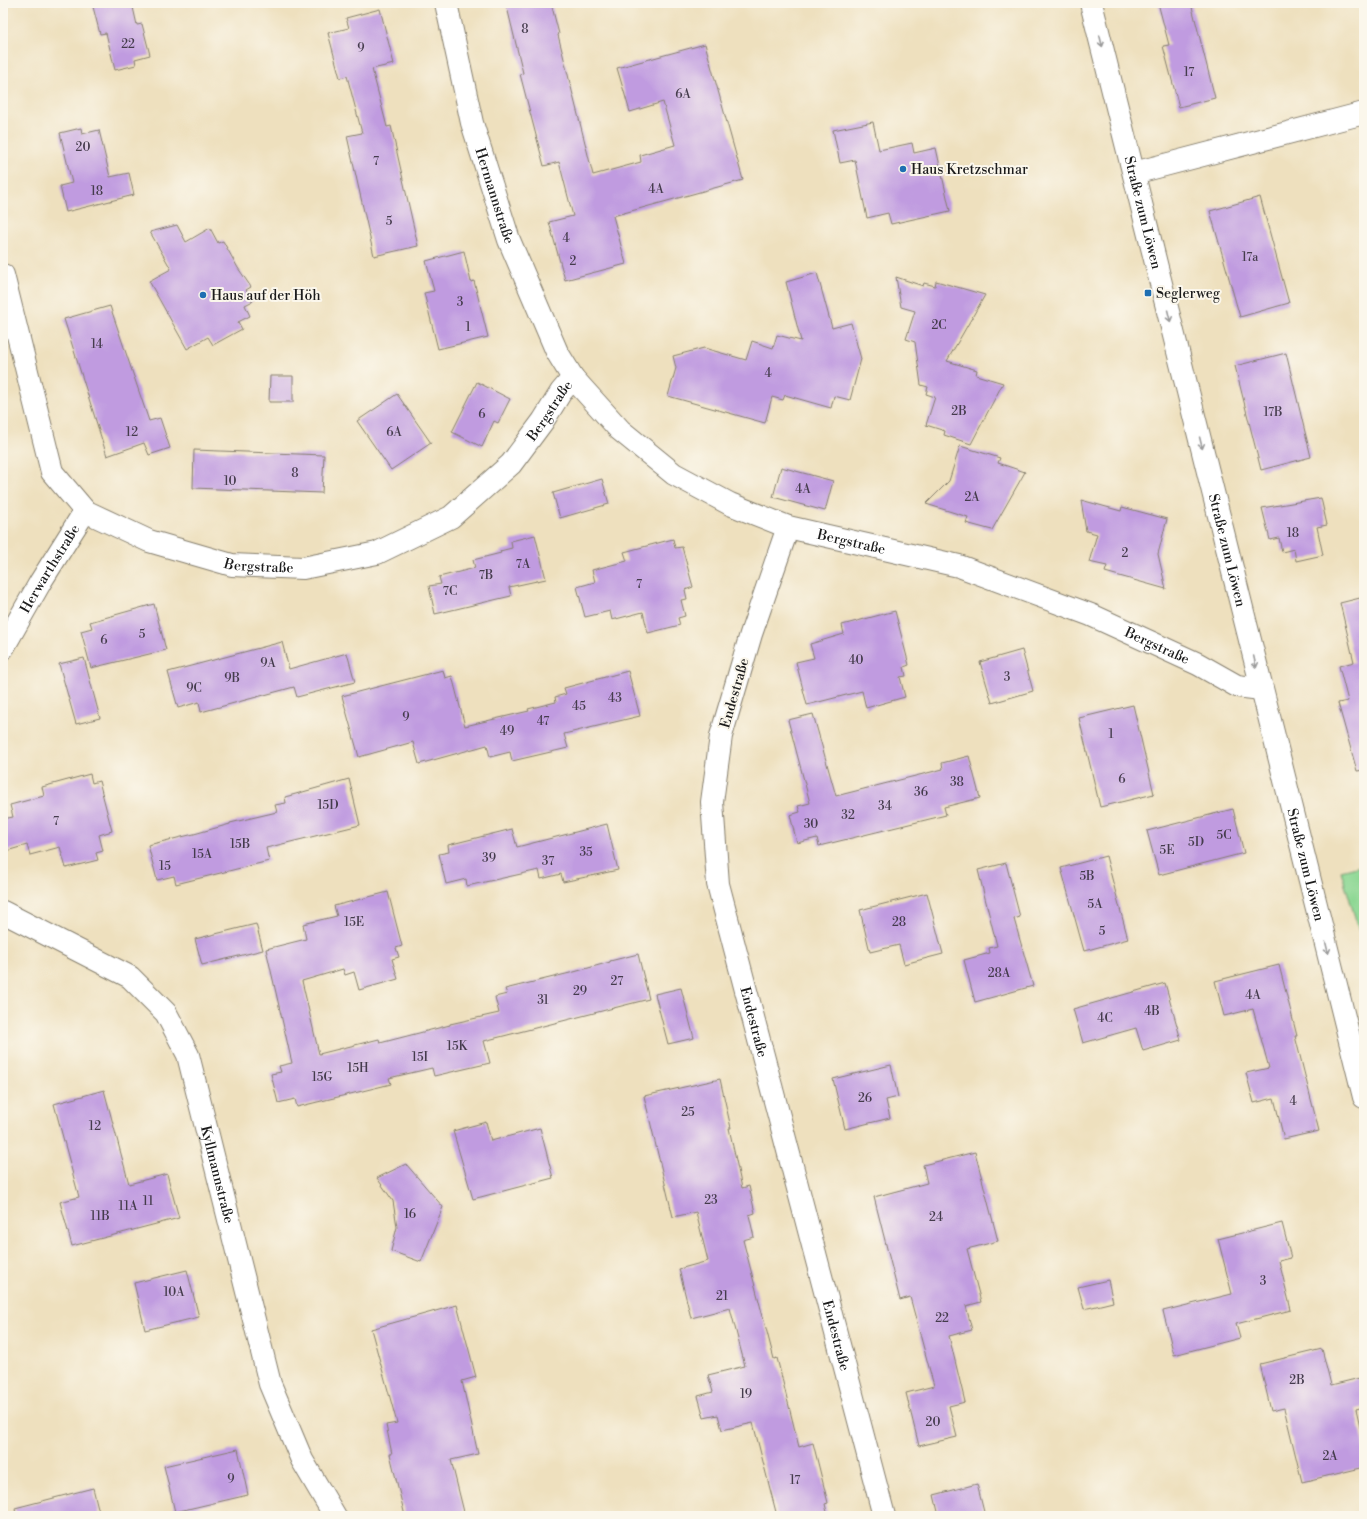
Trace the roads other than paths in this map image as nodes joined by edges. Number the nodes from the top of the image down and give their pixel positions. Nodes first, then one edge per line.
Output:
1 (446, 3) edge
2 (1091, 3) edge
3 (1364, 113) edge
4 (1134, 173) junction
5 (3, 275) edge
6 (573, 378) junction
7 (85, 510) junction
8 (788, 527) junction
9 (3, 648) edge
10 (1261, 689) junction
11 (3, 912) edge
12 (1355, 1031) edge
13 (1364, 1097) edge
14 (335, 1516) edge
15 (884, 1516) edge

1 - 6 street, Hermannstraße
2 -> 4 street, Straße zum Löwen
3 - 4 street
4 -> 10 street, Straße zum Löwen
5 - 7 street, Bergstraße
6 - 7 street, Bergstraße
6 - 8 street, Bergstraße
7 - 9 street, Herwarthstraße
8 - 10 street, Bergstraße
8 - 15 street, Endestraße
10 -> 12 street, Straße zum Löwen
11 - 14 street, Kyllmannstraße
12 - 13 street, Straße zum Löwen

